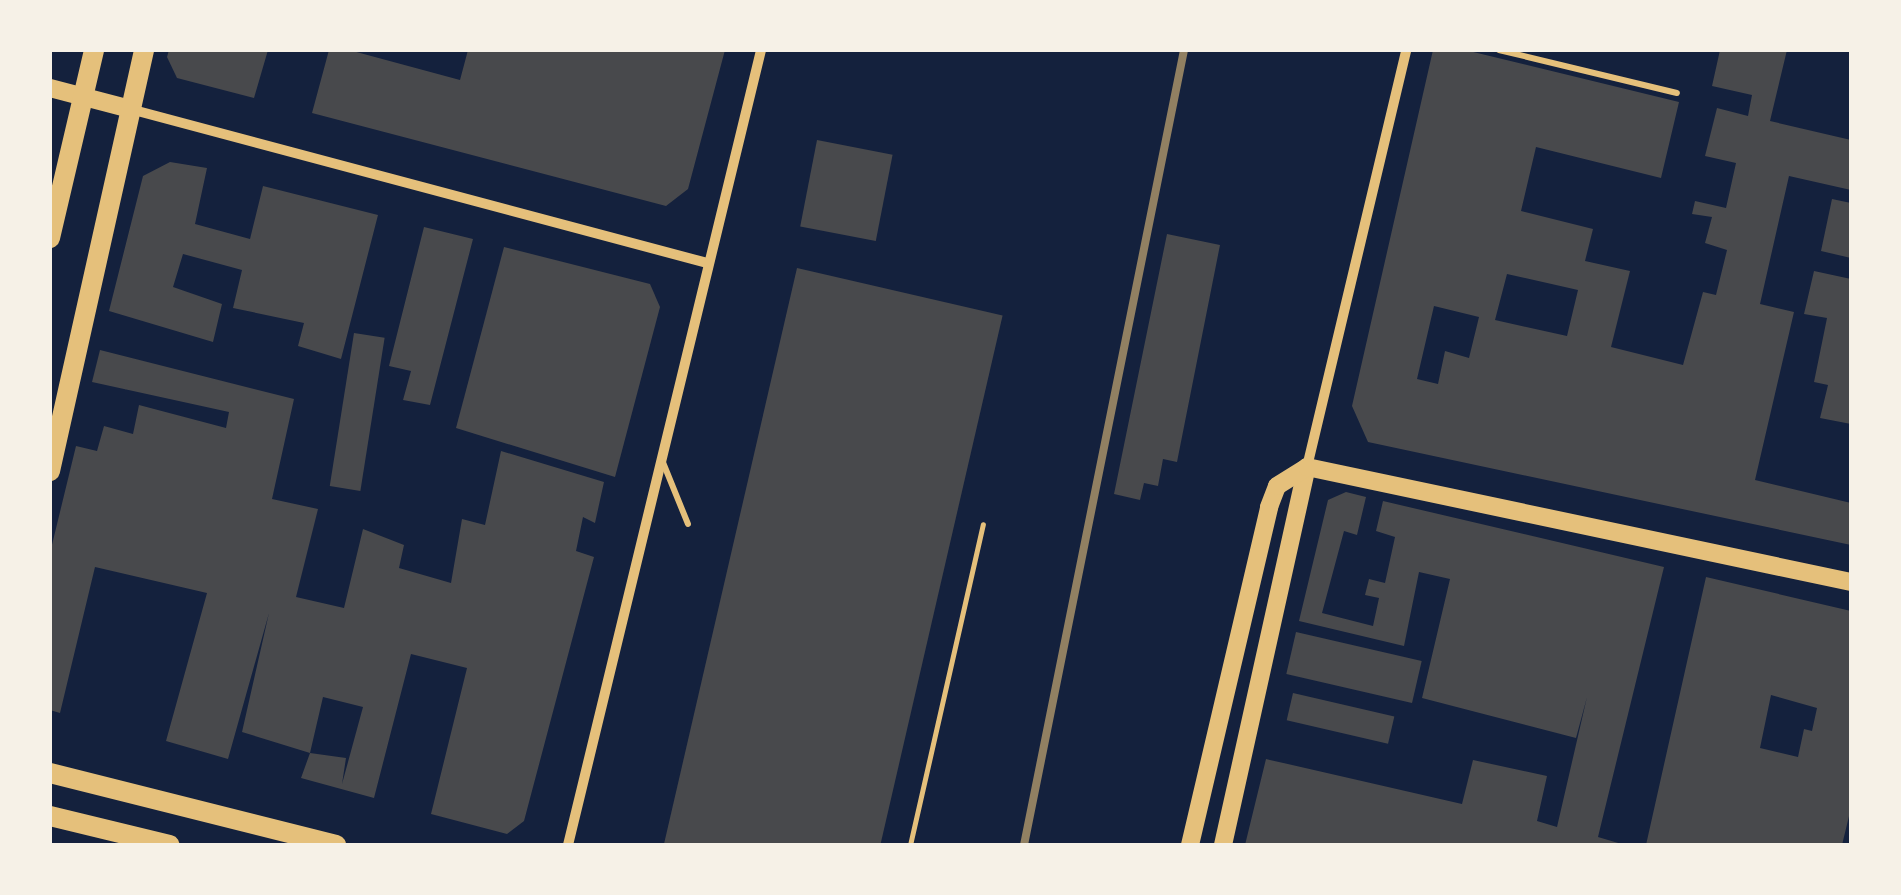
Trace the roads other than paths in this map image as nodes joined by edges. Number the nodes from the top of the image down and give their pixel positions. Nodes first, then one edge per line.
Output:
1 (94, 50) edge
2 (144, 50) edge
3 (761, 50) edge
4 (1406, 50) edge
5 (1499, 50) edge
6 (50, 88) edge
7 (1678, 94) dead end
8 (83, 96) junction
9 (130, 109) junction
10 (50, 238) edge
11 (707, 264) junction
12 (661, 459) junction
13 (1306, 467) junction
14 (50, 471) edge
15 (688, 524) dead end
16 (1851, 582) edge
17 (50, 764) edge
18 (60, 775) edge
19 (52, 817) edge
20 (170, 845) edge
21 (336, 845) edge
22 (568, 845) edge
23 (1190, 845) edge
24 (1223, 845) edge

1 - 8 main road
2 - 9 main road
3 - 11 street
4 - 13 street
5 - 7 lane
6 - 8 main road
8 - 9 main road
8 - 10 main road
9 - 11 street
9 - 14 main road
11 - 12 street
12 - 15 lane
12 - 22 street
13 - 16 main road
13 - 23 main road
13 - 24 main road
17 - 18 main road
18 - 21 main road
19 - 20 main road

